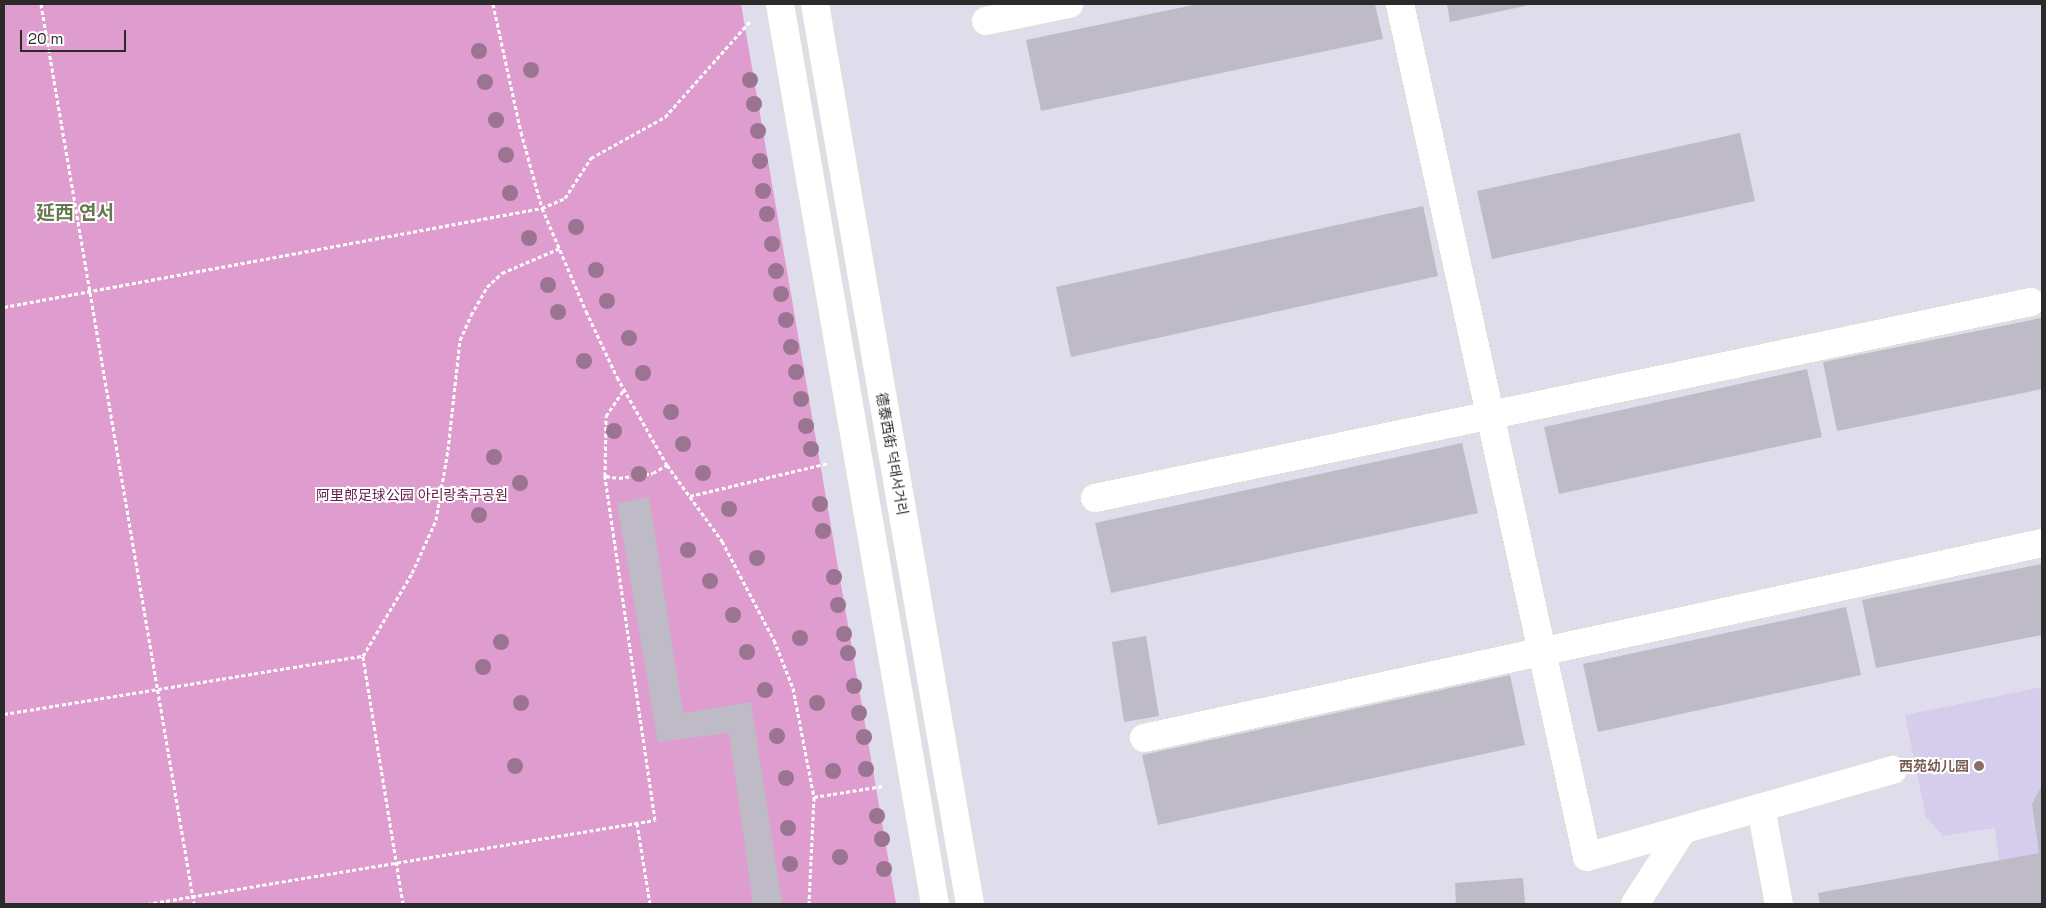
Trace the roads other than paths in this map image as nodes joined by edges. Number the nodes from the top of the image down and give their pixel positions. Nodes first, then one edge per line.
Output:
1 (780, 4) edge
2 (815, 4) edge
3 (1069, 4) edge
4 (1400, 4) edge
5 (986, 21) dead end
6 (2032, 302) dead end
7 (1490, 415) junction
8 (1095, 498) dead end
9 (2042, 543) edge
10 (1542, 651) junction
11 (1144, 738) dead end
12 (1893, 770) dead end
13 (1760, 808) junction
14 (1682, 831) junction
15 (935, 904) edge
16 (970, 904) edge
17 (1635, 904) edge
18 (1779, 904) edge

1 - 15 street
2 - 16 street, 德泰西街 덕태서거리
3 - 5 street
4 - 7 street
6 - 7 street
7 - 8 street
7 - 10 street
9 - 10 street
10 - 11 street
10 - 14 street
12 - 13 street
13 - 14 street
13 - 18 street
14 - 17 street

